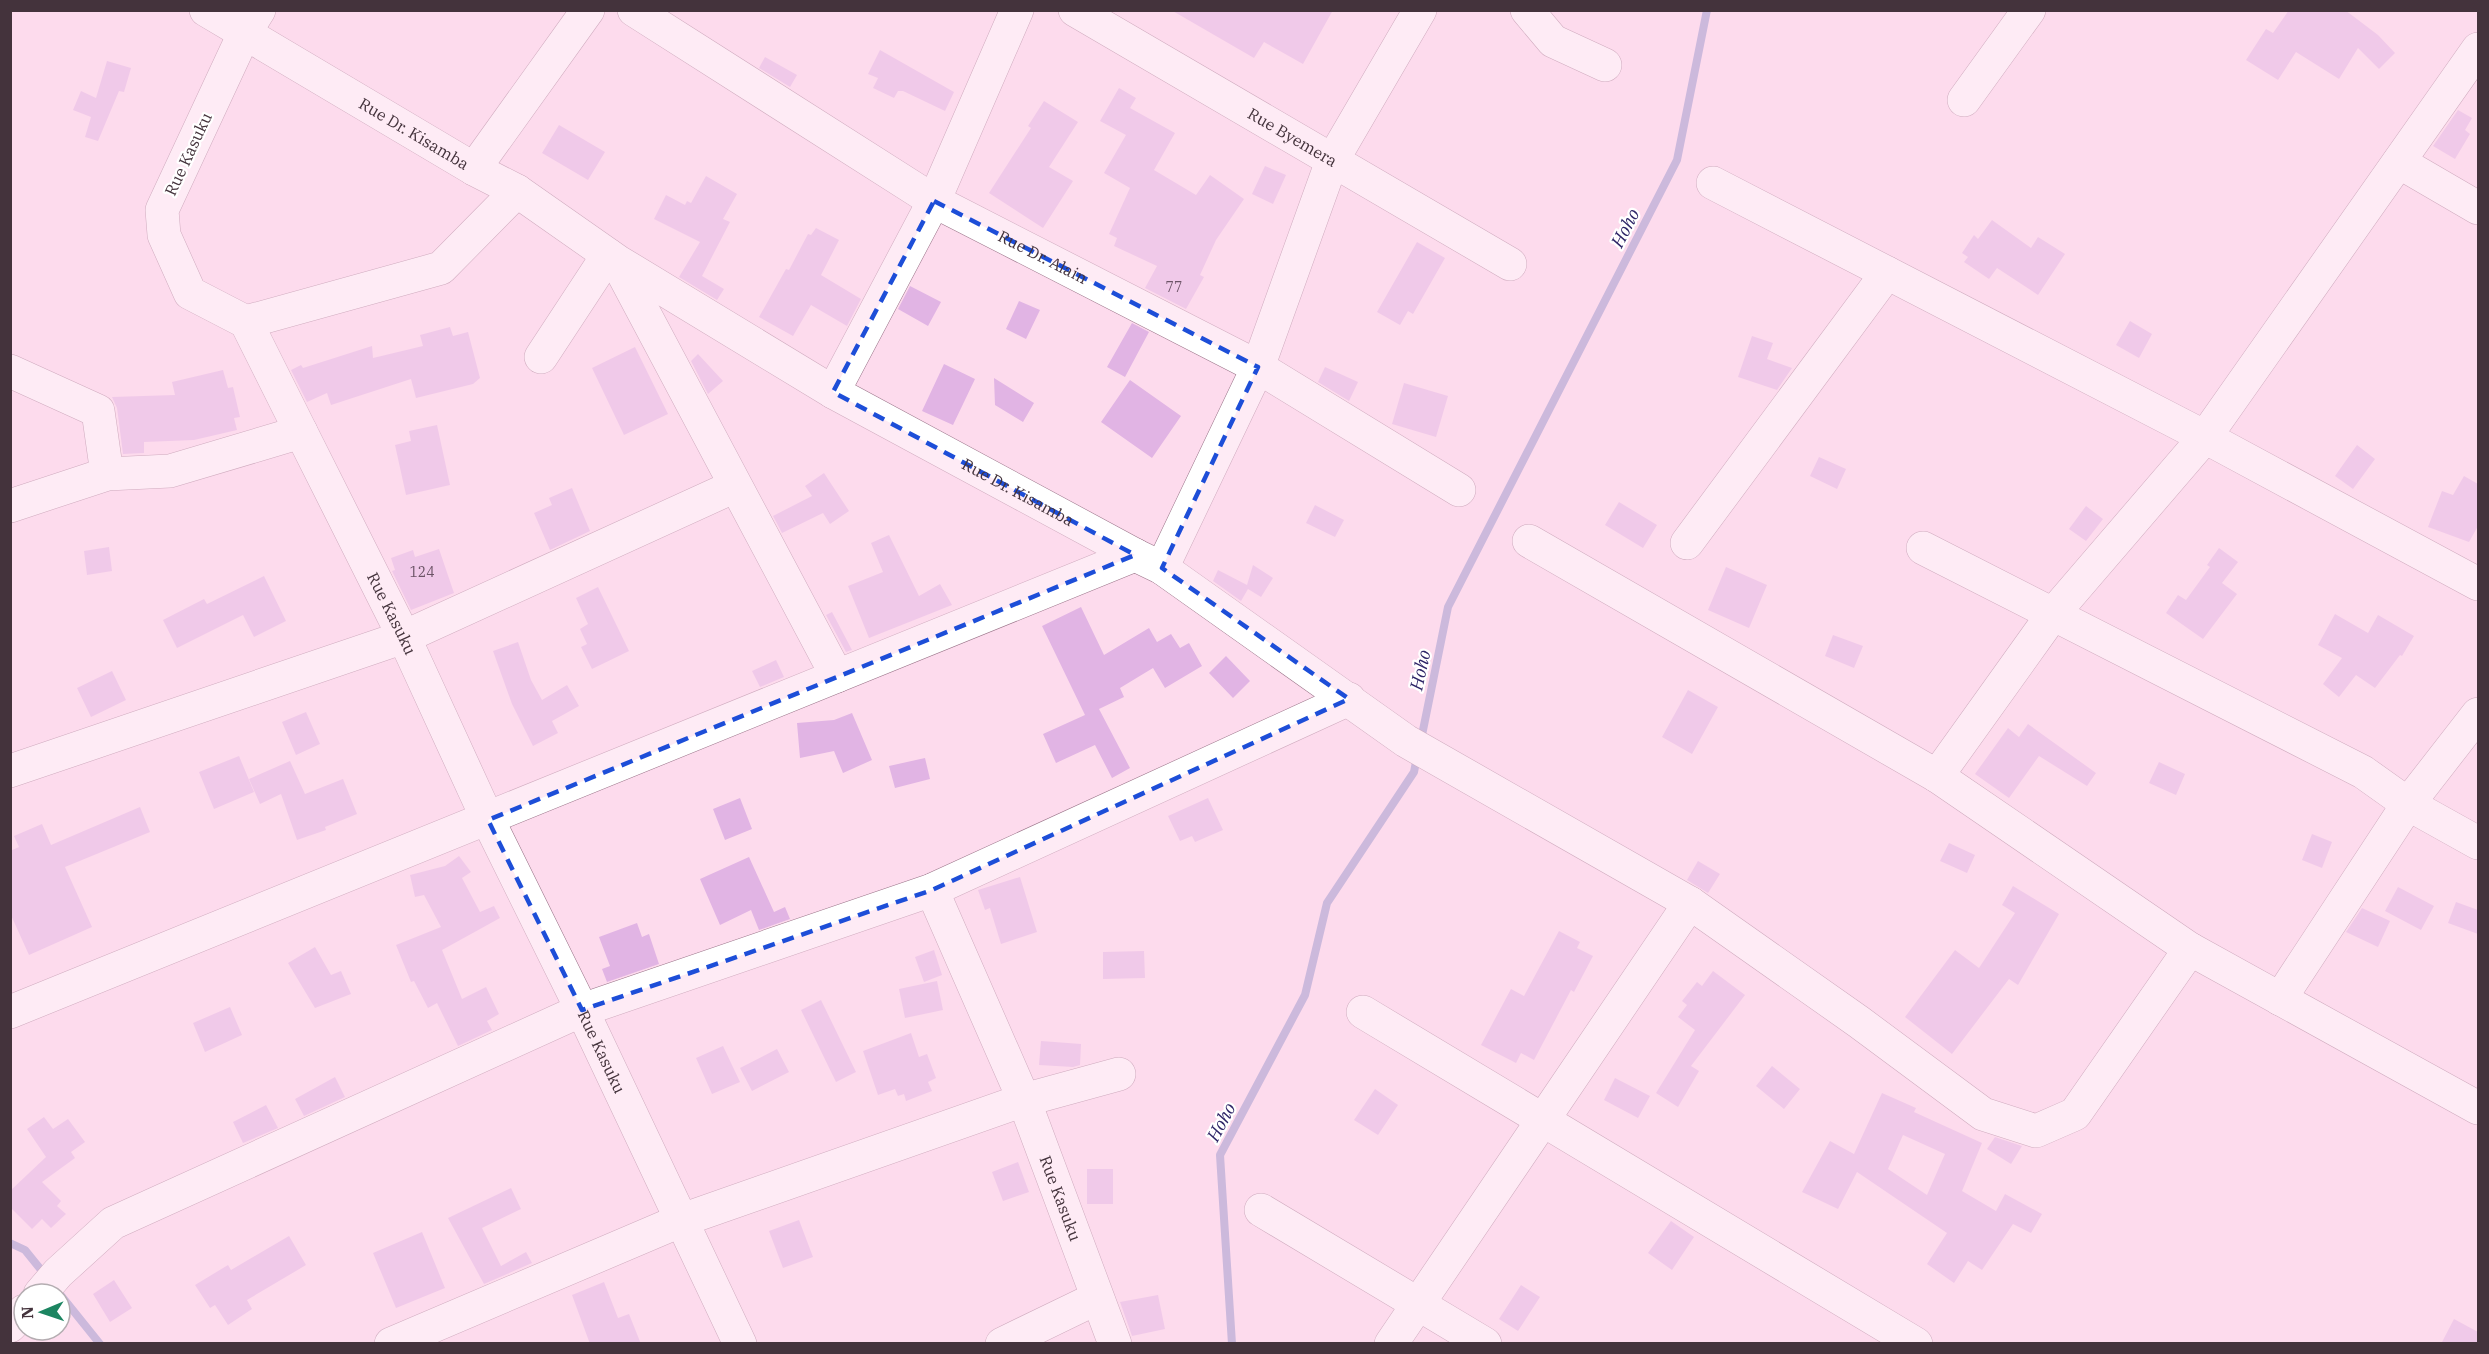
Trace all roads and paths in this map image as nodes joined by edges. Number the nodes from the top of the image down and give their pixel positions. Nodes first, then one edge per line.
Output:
1 (206, 10) edge
2 (588, 10) edge
3 (634, 10) edge
4 (1017, 10) edge
5 (1075, 10) edge
6 (1420, 10) edge
7 (1527, 10) edge
8 (2029, 10) edge
9 (251, 22) edge
10 (2478, 49) edge
11 (1605, 65) dead end
12 (1964, 100) dead end
13 (1332, 161) junction
14 (2399, 162) junction
15 (474, 169) junction
16 (1713, 183) dead end
17 (517, 191) junction
18 (934, 201) junction
19 (2478, 208) edge
20 (612, 258) junction
21 (1510, 264) dead end
22 (1887, 273) junction
23 (246, 322) junction
24 (541, 357) dead end
25 (1258, 367) junction
26 (10, 371) edge
27 (833, 392) junction
28 (302, 432) junction
29 (2205, 437) junction
30 (107, 474) junction
31 (735, 486) junction
32 (1459, 490) dead end
33 (10, 506) edge
34 (1529, 541) dead end
35 (1687, 543) dead end
36 (1923, 548) dead end
37 (1149, 562) junction
38 (2478, 584) edge
39 (2053, 614) junction
40 (404, 637) junction
41 (837, 676) junction
42 (1349, 699) junction
43 (2478, 714) edge
44 (10, 771) edge
45 (1937, 776) junction
46 (2408, 804) junction
47 (488, 820) junction
48 (2478, 843) edge
49 (932, 890) junction
50 (1690, 903) junction
51 (2190, 949) junction
52 (2280, 999) junction
53 (582, 1010) junction
54 (10, 1012) edge
55 (1363, 1012) dead end
56 (1119, 1074) dead end
57 (1024, 1100) junction
58 (2478, 1108) edge
59 (1544, 1119) junction
60 (1261, 1210) dead end
61 (682, 1220) junction
62 (51, 1282) edge
63 (1097, 1298) junction
64 (1418, 1304) junction
65 (391, 1344) edge
66 (740, 1344) edge
67 (1002, 1344) edge
68 (1115, 1344) edge
69 (1391, 1344) edge
70 (1485, 1344) edge
71 (1916, 1344) edge

1 - 9 street, Rue Dr. Kisamba
2 - 15 street
3 - 18 street, Rue Dr. Alain
4 - 18 street
5 - 13 street, Rue Byemera
6 - 13 street
7 - 11 street
8 - 12 street
9 - 15 street, Rue Dr. Kisamba
9 - 23 street, Rue Kasuku
10 - 14 street
13 - 21 street, Rue Byemera
13 - 25 street
14 - 19 street
14 - 29 street
15 - 17 street, Rue Dr. Kisamba
16 - 22 street
17 - 20 street, Rue Dr. Kisamba
17 - 23 street
18 - 25 street, Rue Dr. Alain
18 - 27 street
20 - 24 street
20 - 27 street, Rue Dr. Kisamba
20 - 31 street, Rue Dr. Kisamba
22 - 29 street
22 - 35 street
23 - 28 street, Rue Kasuku
25 - 32 street, Rue Dr. Alain
25 - 37 street
26 - 30 street
27 - 37 street, Rue Dr. Kisamba
28 - 30 street
28 - 40 street, Rue Kasuku
29 - 38 street
29 - 39 street
30 - 33 street
31 - 40 street
31 - 41 street, Rue Dr. Kisamba
34 - 45 street
36 - 39 street
37 - 41 street
37 - 42 street, Rue Dr. Kisamba
39 - 45 street
39 - 46 street
40 - 44 street
40 - 47 street, Rue Kasuku
41 - 47 street
42 - 49 street
42 - 50 street, Rue Dr. Kisamba
43 - 46 street
45 - 51 street
46 - 48 street
46 - 52 street
47 - 53 street, Rue Kasuku
47 - 54 street
49 - 53 street
49 - 57 street, Rue Kasuku
50 - 51 street, Rue Dr. Kisamba
50 - 59 street
51 - 52 street
52 - 58 street
53 - 61 street, Rue Kasuku
53 - 62 street
55 - 59 street
56 - 57 street
57 - 61 street
57 - 63 street, Rue Kasuku
59 - 64 street
59 - 71 street
60 - 64 street
61 - 65 street
61 - 66 street, Rue Kasuku
63 - 67 street
63 - 68 street, Rue Kasuku
64 - 69 street
64 - 70 street

